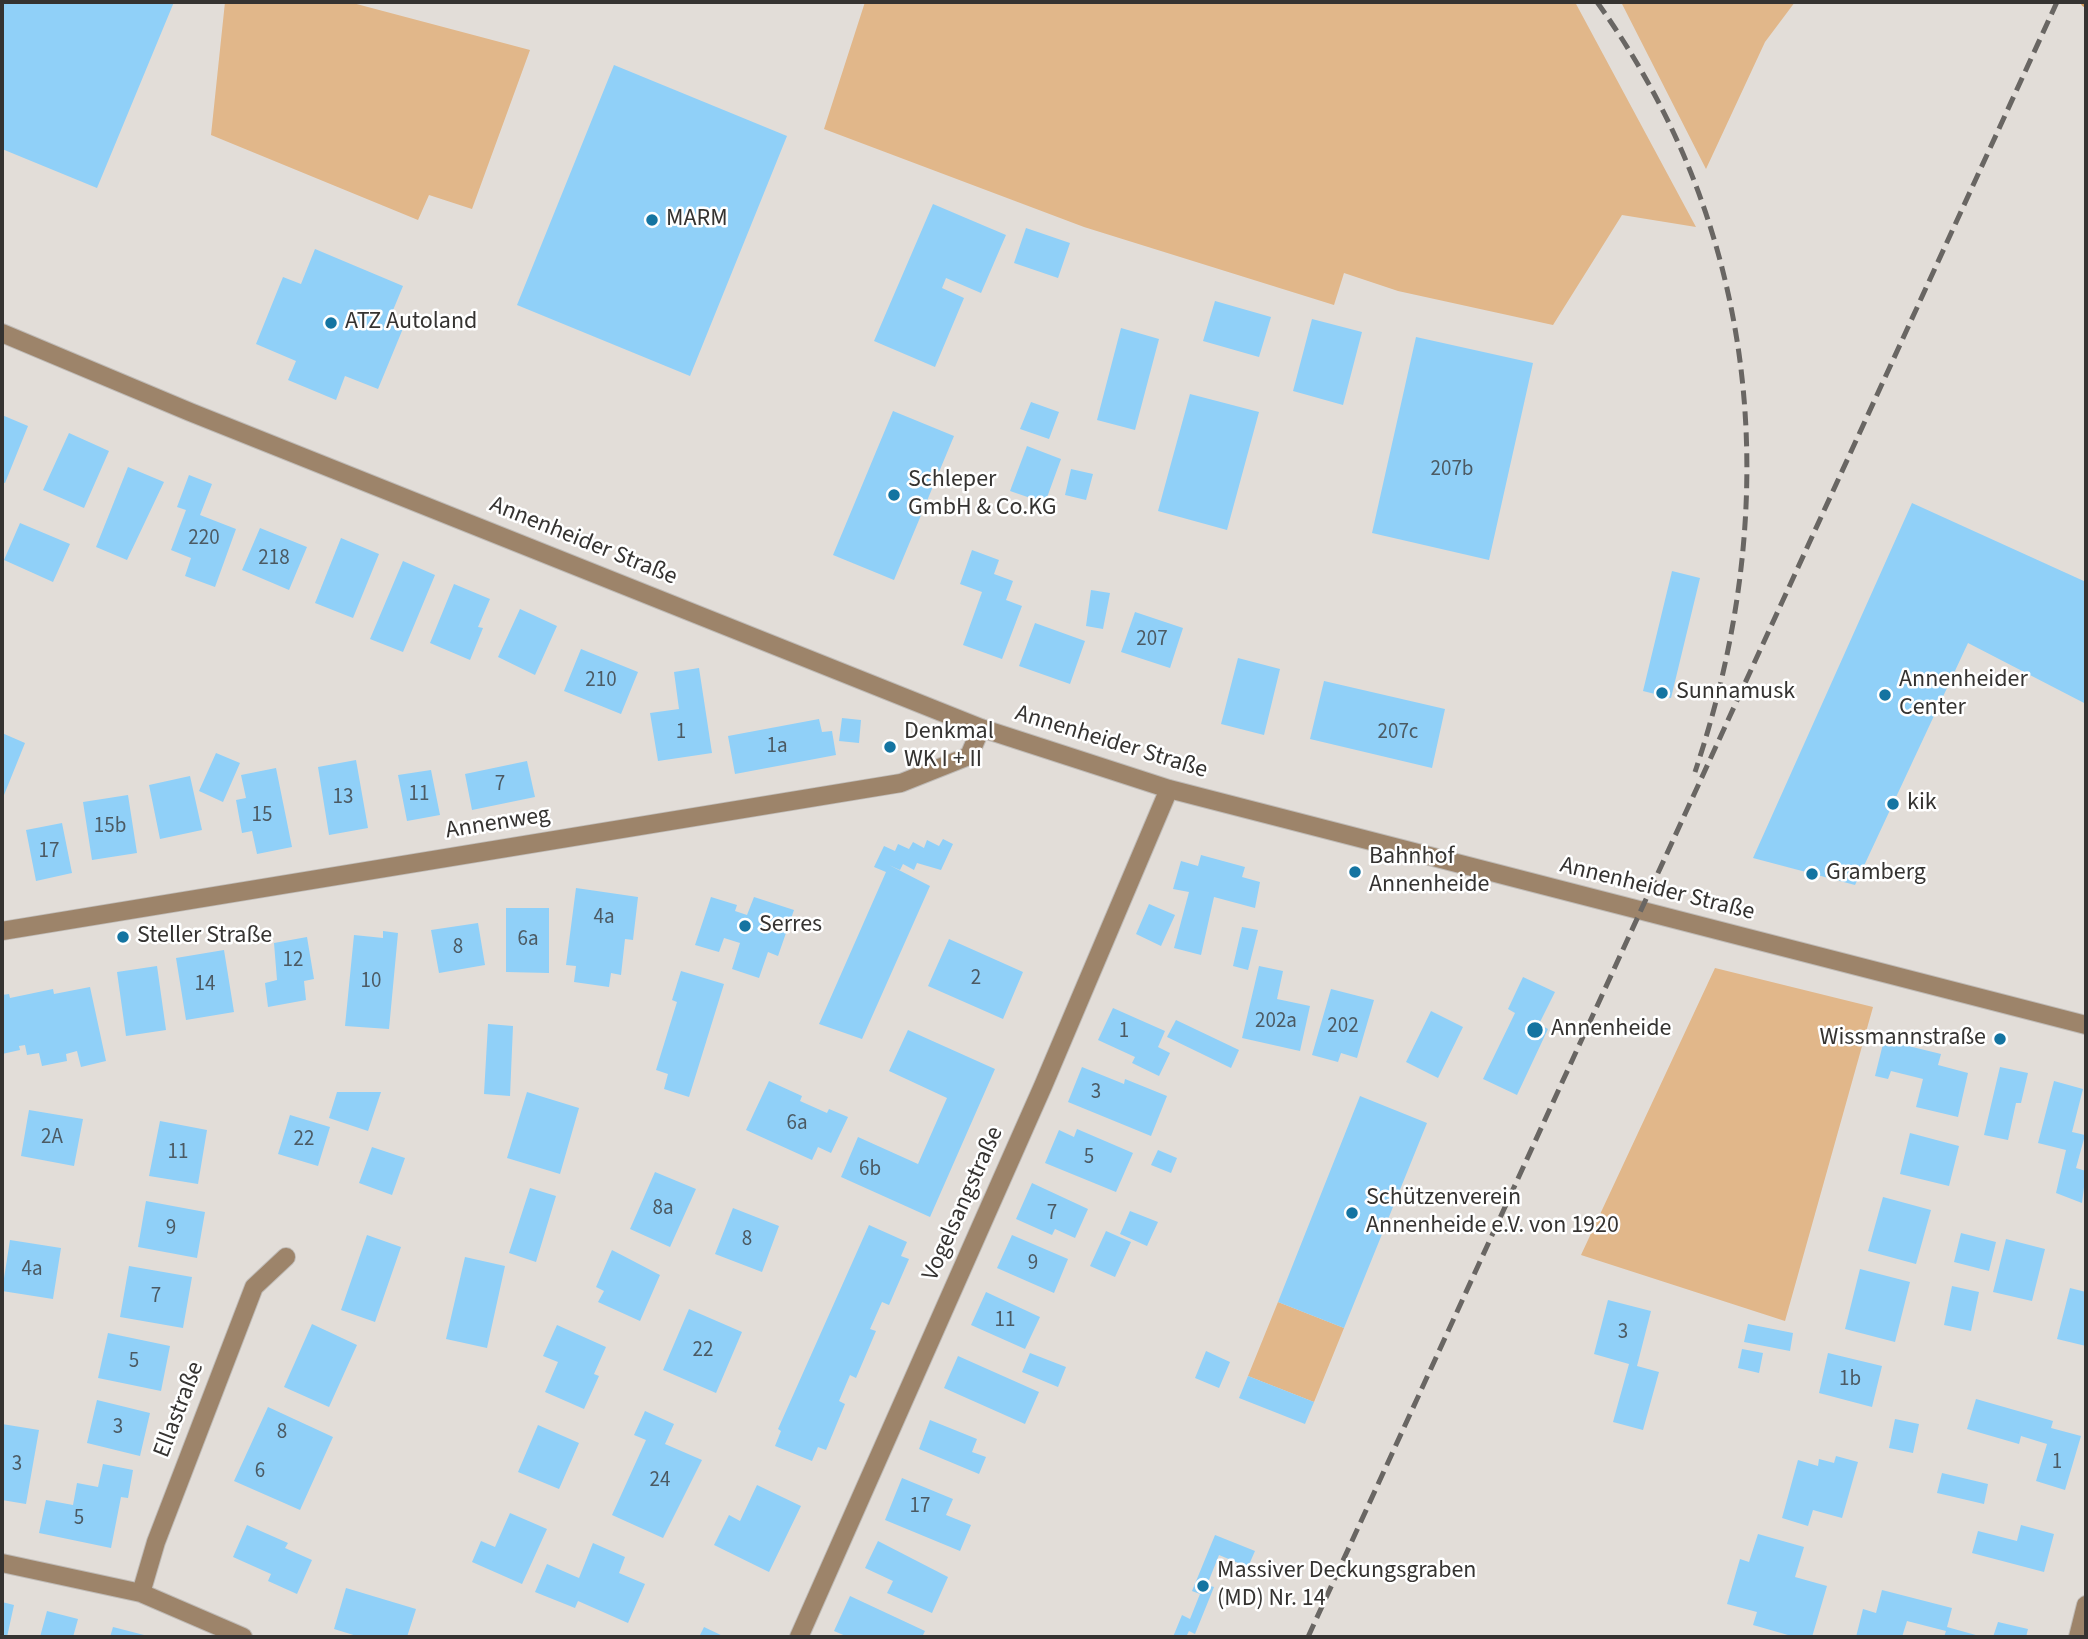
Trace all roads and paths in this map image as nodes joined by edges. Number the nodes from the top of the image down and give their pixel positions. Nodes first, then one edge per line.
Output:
1 (2, 333) edge
2 (981, 727) junction
3 (1169, 789) junction
4 (2, 931) edge
5 (2086, 1025) edge
6 (286, 1257) dead end
7 (2, 1563) edge
8 (141, 1593) junction
9 (2086, 1605) edge
10 (243, 1637) edge
11 (799, 1637) edge
12 (2078, 1637) edge

1 - 2 street, Annenheider Straße
2 - 3 street, Annenheider Straße
2 - 4 street, Annenweg
3 - 5 street, Annenheider Straße
3 - 11 street, Vogelsangstraße
6 - 8 street, Ellastraße
7 - 8 street
8 - 10 street
9 - 12 street

